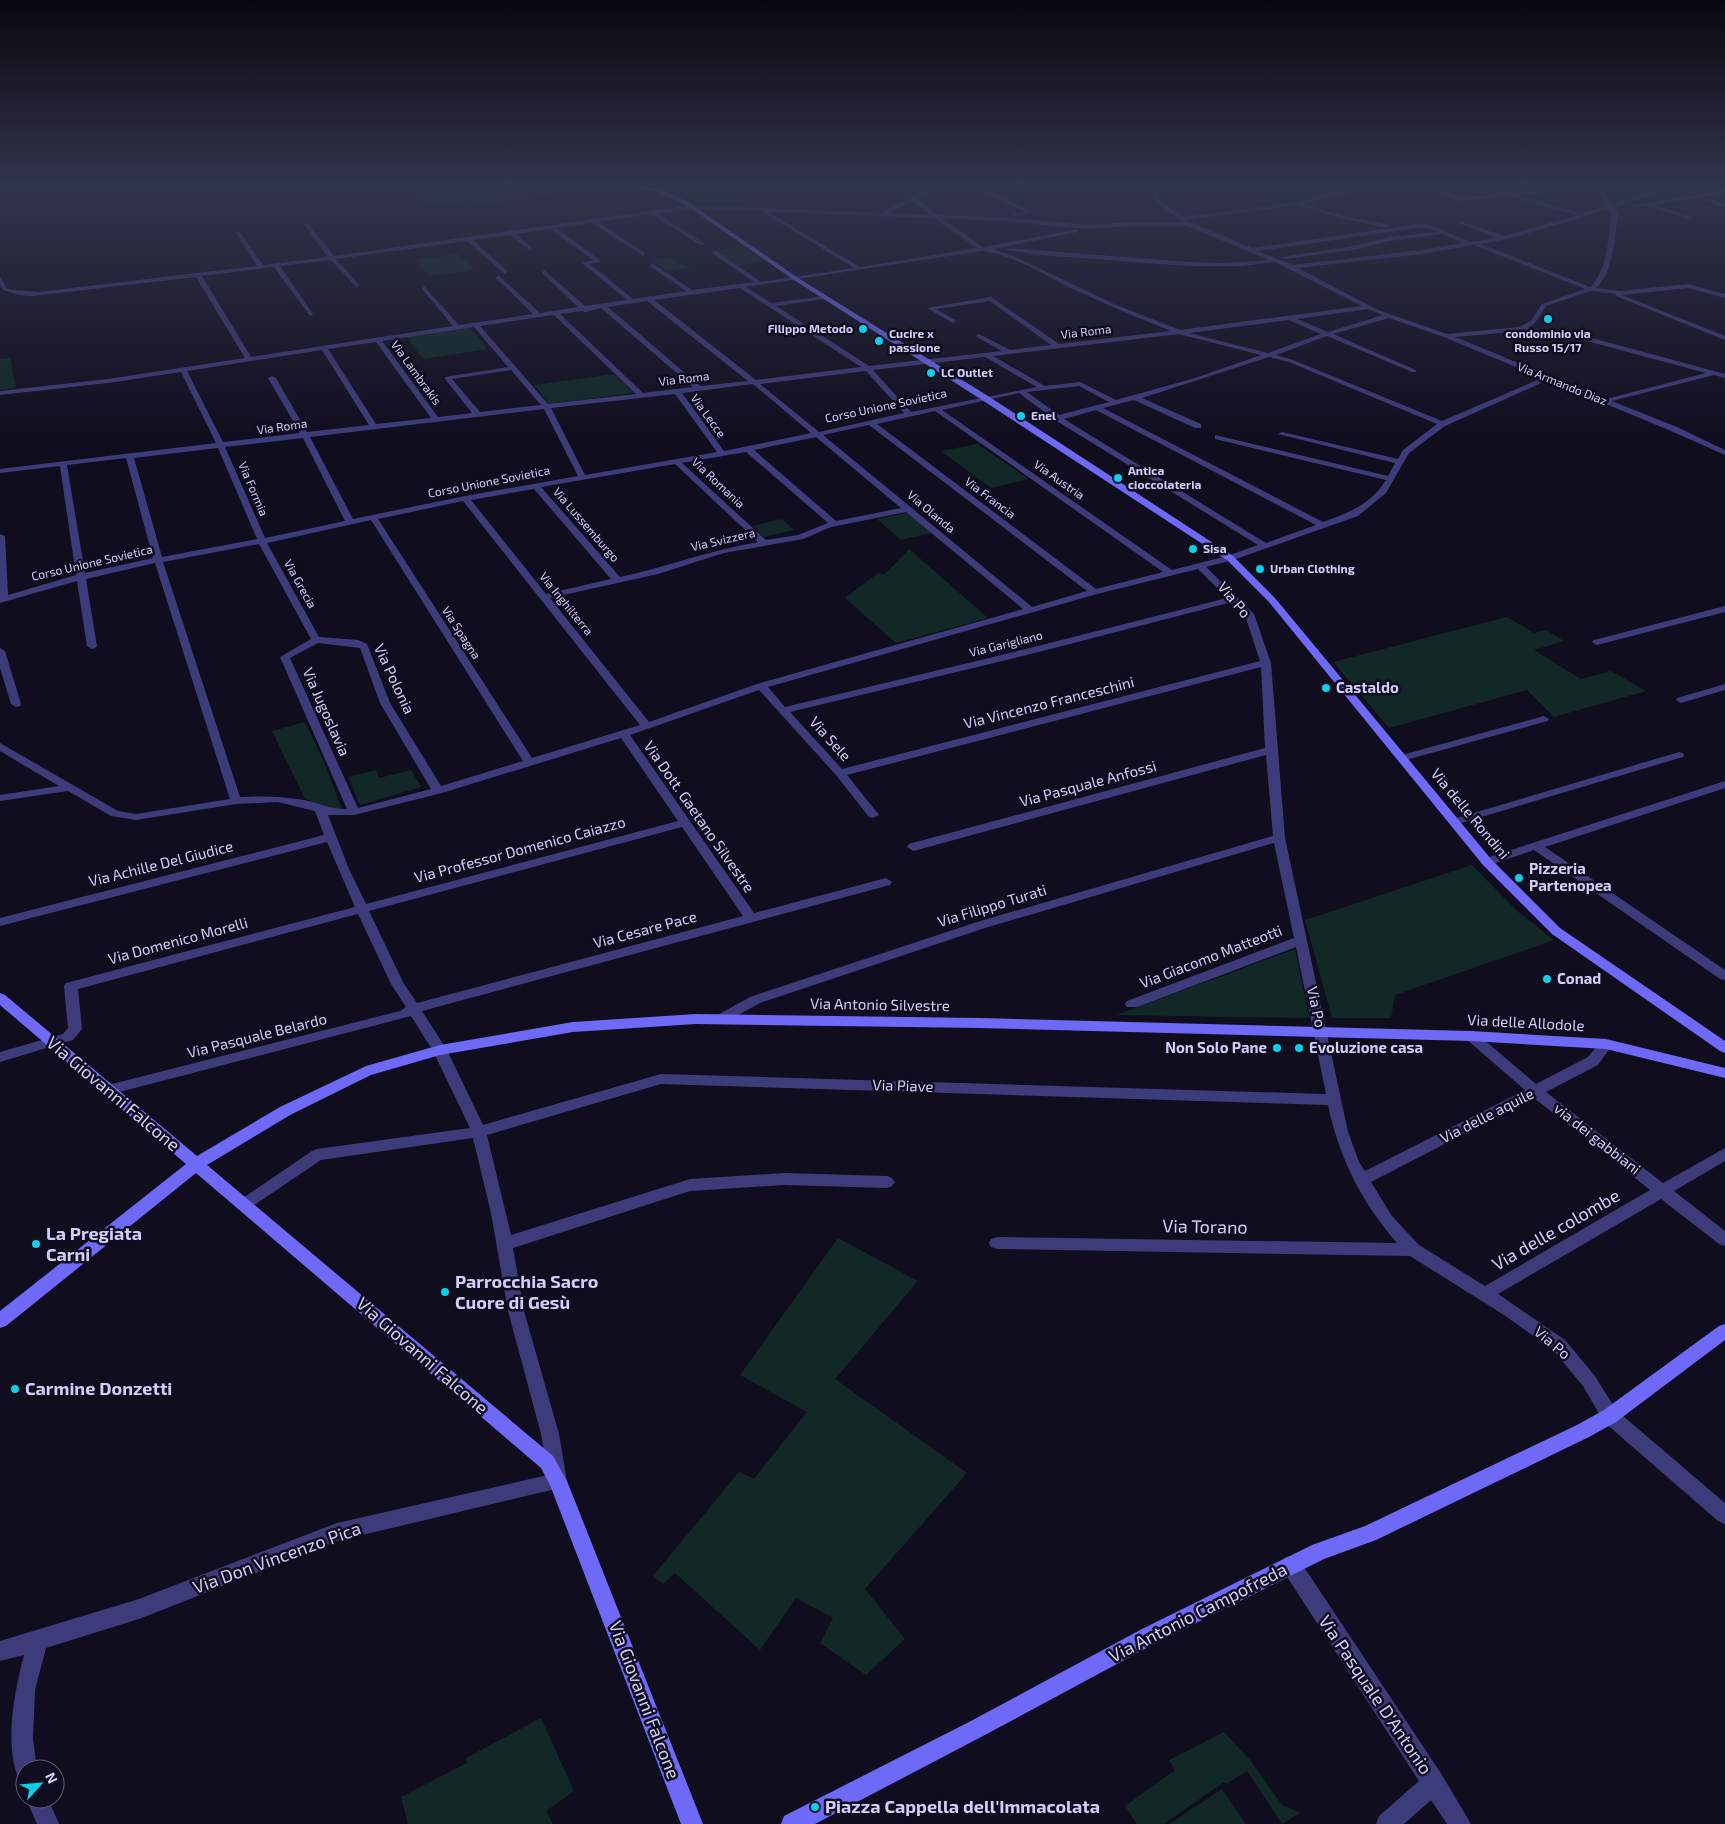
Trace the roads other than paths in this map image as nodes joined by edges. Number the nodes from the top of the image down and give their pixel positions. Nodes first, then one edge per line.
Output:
1 (242, 269) edge
2 (279, 269) edge
3 (342, 269) edge
4 (502, 269) edge
5 (593, 269) edge
6 (658, 269) edge
7 (739, 269) edge
8 (782, 269) edge
9 (852, 269) edge
10 (1040, 269) edge
11 (1296, 269) edge
12 (1540, 269) edge
13 (1604, 269) edge
14 (505, 272) dead end
15 (544, 272) dead end
16 (198, 274) junction
17 (498, 277) dead end
18 (0, 279) edge
19 (796, 279) junction
20 (760, 284) junction
21 (357, 286) dead end
22 (742, 287) junction
23 (424, 288) dead end
24 (1591, 289) junction
25 (691, 292) junction
26 (1612, 293) junction
27 (1725, 296) edge
28 (824, 297) junction
29 (649, 299) junction
30 (633, 302) junction
31 (771, 305) junction
32 (603, 306) junction
33 (1371, 307) junction
34 (584, 310) junction
35 (310, 314) dead end
36 (556, 314) junction
37 (539, 316) junction
38 (1388, 316) junction
39 (1290, 318) junction
40 (953, 321) dead end
41 (476, 326) junction
42 (458, 328) junction
43 (1521, 329) junction
44 (1180, 332) junction
45 (1328, 334) junction
46 (979, 336) dead end
47 (1446, 336) junction
48 (1725, 338) edge
49 (377, 339) junction
50 (1057, 346) junction
51 (323, 347) junction
52 (1009, 352) junction
53 (986, 355) junction
54 (1267, 355) junction
55 (249, 359) junction
56 (925, 362) junction
57 (514, 368) junction
58 (183, 369) junction
59 (868, 369) junction
60 (1725, 370) edge
61 (1414, 371) dead end
62 (1713, 372) junction
63 (1725, 376) edge
64 (272, 378) dead end
65 (1547, 378) junction
66 (754, 382) junction
67 (1044, 388) junction
68 (699, 389) junction
69 (677, 391) junction
70 (1020, 392) junction
71 (0, 393) edge
72 (642, 396) junction
73 (985, 398) junction
74 (1136, 398) junction
75 (1605, 401) junction
76 (1115, 403) junction
77 (547, 407) junction
78 (934, 408) junction
79 (1097, 408) junction
80 (909, 414) junction
81 (478, 415) junction
82 (1058, 418) junction
83 (436, 420) junction
84 (871, 422) junction
85 (1442, 424) junction
86 (1198, 426) dead end
87 (374, 427) junction
88 (816, 434) junction
89 (1282, 434) dead end
90 (305, 435) junction
91 (1218, 438) dead end
92 (221, 446) junction
93 (748, 449) junction
94 (1725, 453) edge
95 (722, 454) junction
96 (129, 455) junction
97 (677, 462) junction
98 (1399, 462) junction
99 (63, 464) junction
100 (0, 471) edge
101 (582, 477) junction
102 (1388, 478) junction
103 (535, 485) junction
104 (465, 498) junction
105 (908, 509) junction
106 (373, 517) junction
107 (350, 522) junction
108 (834, 524) junction
109 (1324, 526) junction
110 (1, 536) edge
111 (262, 541) junction
112 (764, 543) junction
113 (1265, 546) junction
114 (1230, 558) junction
115 (158, 560) junction
116 (1199, 565) junction
117 (1169, 572) junction
118 (81, 577) junction
119 (618, 581) junction
120 (1094, 592) junction
121 (544, 597) junction
122 (2, 599) edge
123 (1234, 599) junction
124 (1725, 609) edge
125 (1030, 610) junction
126 (316, 640) junction
127 (1597, 642) dead end
128 (92, 646) dead end
129 (0, 651) edge
130 (1266, 663) junction
131 (761, 686) junction
132 (1725, 687) edge
133 (1681, 700) dead end
134 (16, 704) dead end
135 (784, 710) junction
136 (1544, 719) dead end
137 (647, 726) junction
138 (623, 733) junction
139 (0, 746) edge
140 (1270, 750) junction
141 (1679, 755) dead end
142 (1402, 758) junction
143 (529, 762) junction
144 (840, 773) junction
145 (1725, 784) edge
146 (71, 787) junction
147 (438, 791) junction
148 (0, 798) edge
149 (236, 800) junction
150 (320, 809) junction
151 (354, 812) junction
152 (873, 815) dead end
153 (1454, 822) junction
154 (685, 823) junction
155 (331, 837) junction
156 (1279, 838) junction
157 (1536, 846) junction
158 (913, 847) dead end
159 (1487, 862) junction
160 (886, 882) dead end
161 (363, 909) junction
162 (751, 918) junction
163 (0, 922) edge
164 (1302, 940) junction
165 (1725, 976) edge
166 (0, 998) edge
167 (1132, 1004) dead end
168 (412, 1009) junction
169 (719, 1020) junction
170 (1321, 1031) junction
171 (1471, 1036) junction
172 (52, 1043) junction
173 (1606, 1044) junction
174 (1725, 1048) edge
175 (440, 1050) junction
176 (0, 1057) edge
177 (1725, 1073) edge
178 (108, 1090) junction
179 (1535, 1091) junction
180 (1335, 1100) junction
181 (479, 1132) junction
182 (1725, 1154) edge
183 (196, 1164) junction
184 (1361, 1180) junction
185 (887, 1182) dead end
186 (1663, 1191) junction
187 (245, 1204) junction
188 (1725, 1240) edge
189 (504, 1244) junction
190 (997, 1244) dead end
191 (1413, 1250) junction
192 (1484, 1294) junction
193 (0, 1321) edge
194 (1725, 1331) edge
195 (1610, 1416) junction
196 (558, 1481) junction
197 (1725, 1515) edge
198 (1291, 1565) junction
199 (38, 1641) junction
200 (0, 1651) edge
201 (25, 1759) edge
202 (1434, 1783) junction
203 (41, 1809) edge
204 (48, 1824) edge
205 (692, 1824) edge
206 (792, 1824) edge
207 (1387, 1824) edge
208 (1460, 1824) edge

1 - 16 street
2 - 35 street
3 - 21 street
4 - 14 street
5 - 30 street
6 - 25 street
7 - 20 street
8 - 19 street, Via delle Rondini
9 - 19 street
10 - 44 street
11 - 33 street, Via Armando Diaz
12 - 24 street
13 - 24 street
15 - 34 street
16 - 18 street
16 - 55 street
17 - 37 street
19 - 20 street
19 - 28 street, Via delle Rondini
20 - 22 street
22 - 25 street
22 - 31 street
23 - 42 street
24 - 26 street
24 - 43 street
25 - 29 street
26 - 27 street
26 - 48 street
28 - 31 street
28 - 56 street, Via delle Rondini
29 - 30 street
29 - 66 street, Via Olanda
30 - 32 street
31 - 59 street
32 - 34 street
32 - 68 street
33 - 38 street, Via Armando Diaz
33 - 39 street, Via Roma
34 - 36 street
36 - 37 street
36 - 72 street
37 - 41 street
38 - 45 street
38 - 47 street, Via Armando Diaz
39 - 44 street, Via Roma
39 - 45 street
40 - 50 street
41 - 42 street
41 - 57 street
42 - 49 street
43 - 47 street
43 - 62 street
44 - 50 street, Via Roma
44 - 54 street
45 - 54 street
45 - 61 street
46 - 52 street
47 - 65 street, Via Armando Diaz
49 - 51 street
49 - 83 street, Via Lambrakis
50 - 52 street, Via Roma
51 - 55 street
51 - 87 street
52 - 53 street, Via Roma
53 - 56 street, Via Roma
53 - 67 street
54 - 74 street
54 - 85 street
55 - 58 street
56 - 59 street, Via Roma
56 - 73 street, Via delle Rondini
57 - 77 street
57 - 81 street
58 - 71 street
58 - 92 street
59 - 66 street, Via Roma
59 - 80 street
60 - 62 street
62 - 63 street
62 - 75 street
64 - 90 street
65 - 75 street, Via Armando Diaz
65 - 85 street
66 - 68 street, Via Roma
66 - 88 street, Via Olanda
67 - 70 street, Corso Unione Sovietica
67 - 76 street, Corso Unione Sovietica
68 - 69 street, Via Roma
69 - 72 street, Via Roma
69 - 95 street, Via Lecce
70 - 73 street, Corso Unione Sovietica
70 - 82 street
72 - 77 street, Via Roma
73 - 78 street, Corso Unione Sovietica
73 - 114 street, Via delle Rondini
74 - 76 street
74 - 86 street
75 - 94 street, Via Armando Diaz
76 - 79 street
77 - 81 street, Via Roma
77 - 101 street
78 - 80 street, Corso Unione Sovietica
78 - 117 street, Via Austria
79 - 82 street
79 - 109 street
80 - 84 street, Corso Unione Sovietica
81 - 83 street, Via Roma
82 - 113 street
83 - 87 street, Via Roma
84 - 88 street, Corso Unione Sovietica
84 - 120 street, Via Francia
85 - 98 street
87 - 90 street, Via Roma
88 - 93 street, Corso Unione Sovietica
88 - 105 street, Via Olanda
89 - 98 street
90 - 92 street, Via Roma
90 - 107 street
91 - 102 street
92 - 96 street, Via Roma
92 - 111 street, Via Formia
93 - 95 street, Corso Unione Sovietica
93 - 108 street
95 - 97 street, Corso Unione Sovietica
96 - 99 street, Via Roma
96 - 115 street
97 - 101 street, Corso Unione Sovietica
97 - 112 street, Via Romania
98 - 102 street
99 - 100 street, Via Roma
99 - 118 street
101 - 103 street, Corso Unione Sovietica
102 - 109 street
103 - 104 street, Corso Unione Sovietica
103 - 119 street, Via Lussemburgo
104 - 106 street, Corso Unione Sovietica
104 - 121 street, Via Inghilterra
105 - 108 street, Via Svizzera
105 - 125 street, Via Olanda
106 - 107 street, Corso Unione Sovietica
106 - 143 street, Via Spagna
107 - 111 street, Corso Unione Sovietica
108 - 112 street, Via Svizzera
109 - 113 street
110 - 122 street
111 - 115 street, Corso Unione Sovietica
111 - 126 street, Via Grecia
112 - 119 street, Via Svizzera
113 - 114 street
114 - 116 street
114 - 142 street, Via delle Rondini
115 - 118 street, Corso Unione Sovietica
115 - 149 street
116 - 117 street
116 - 123 street, Via Po
117 - 120 street
118 - 122 street, Corso Unione Sovietica
118 - 128 street
119 - 121 street, Via Svizzera
120 - 125 street
121 - 137 street, Via Inghilterra
123 - 130 street, Via Po
123 - 135 street, Via Garigliano
124 - 127 street
125 - 131 street
126 - 147 street, Via Polonia
126 - 151 street, Via Jugoslavia
129 - 134 street
130 - 140 street, Via Po
130 - 144 street, Via Vincenzo Franceschini
131 - 135 street, Via Sele
131 - 137 street
132 - 133 street
135 - 144 street, Via Sele
136 - 142 street
137 - 138 street
138 - 143 street
138 - 154 street, Via Dott. Gaetano Silvestre
139 - 146 street
140 - 156 street, Via Po
140 - 158 street, Via Pasquale Anfossi
141 - 153 street
142 - 153 street, Via delle Rondini
143 - 147 street
144 - 152 street, Via Sele
145 - 157 street
146 - 148 street
146 - 149 street
147 - 151 street
149 - 150 street
150 - 151 street
150 - 155 street
153 - 159 street, Via delle Rondini
154 - 161 street, Via Professor Domenico Caiazzo
154 - 162 street, Via Dott. Gaetano Silvestre
155 - 161 street
155 - 163 street, Via Achille Del Giudice
156 - 164 street, Via Po
156 - 169 street, Via Filippo Turati
157 - 159 street
157 - 165 street
159 - 174 street, Via delle Rondini
160 - 162 street, Via Cesare Pace
161 - 168 street
161 - 172 street, Via Domenico Morelli
162 - 168 street, Via Cesare Pace
164 - 167 street, Via Giacomo Matteotti
164 - 170 street, Via Po
166 - 172 street, Via Giovanni Falcone
168 - 175 street
168 - 178 street, Via Pasquale Belardo
169 - 170 street, Via Antonio Silvestre
169 - 175 street, Via Antonio Silvestre
170 - 171 street, Via delle Allodole
170 - 180 street, Via Po
171 - 173 street, Via delle Allodole
171 - 179 street, via dei gabbiani
172 - 176 street
172 - 178 street, Via Giovanni Falcone
173 - 177 street, Via delle Allodole
173 - 179 street, Via delle aquile
175 - 181 street
175 - 183 street, Via Antonio Silvestre
178 - 183 street, Via Giovanni Falcone
179 - 184 street, Via delle aquile
179 - 186 street, via dei gabbiani
180 - 181 street, Via Piave
180 - 184 street, Via Po
181 - 187 street, Via Piave
181 - 189 street
182 - 186 street, Via delle colombe
183 - 187 street, Via Giovanni Falcone
183 - 193 street, Via Antonio Silvestre
184 - 191 street, Via Po
185 - 189 street
186 - 188 street, via dei gabbiani
186 - 192 street, Via delle colombe
187 - 196 street, Via Giovanni Falcone
189 - 196 street
190 - 191 street, Via Torano
191 - 192 street, Via Po
192 - 195 street, Via Po
194 - 195 street, Via Antonio Campofreda
195 - 197 street, Via Po
195 - 198 street, Via Antonio Campofreda
196 - 199 street, Via Don Vincenzo Pica
196 - 205 street, Via Giovanni Falcone
198 - 202 street, Via Pasquale D'Antonio
198 - 206 street, Via Antonio Campofreda
199 - 200 street, Via Don Vincenzo Pica
199 - 201 street
202 - 207 street
202 - 208 street, Via Pasquale D'Antonio
203 - 204 street

